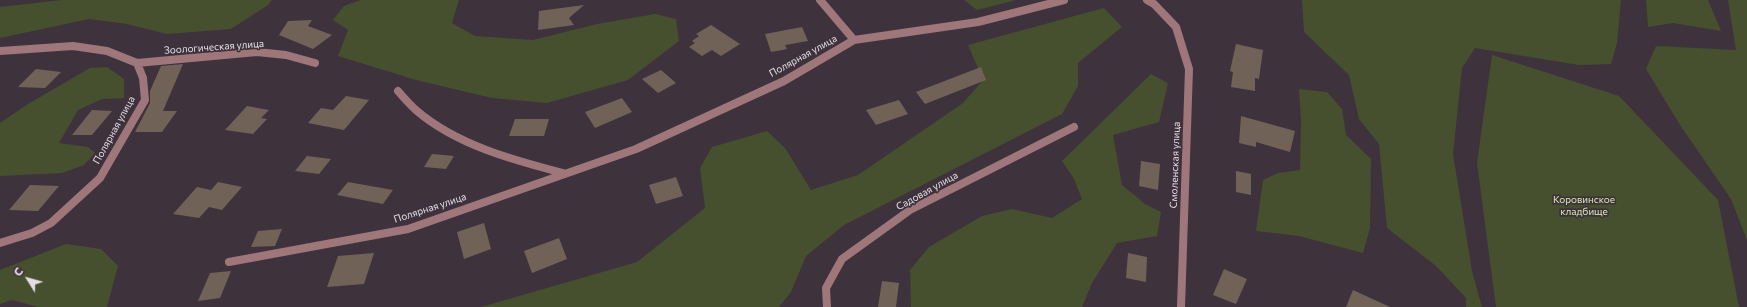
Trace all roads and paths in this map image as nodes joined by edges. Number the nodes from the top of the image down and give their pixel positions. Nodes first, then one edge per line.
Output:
1 (820, 0) edge
2 (1064, 0) edge
3 (1147, 0) edge
4 (854, 40) junction
5 (0, 51) edge
6 (137, 62) junction
7 (315, 63) dead end
8 (398, 91) dead end
9 (1074, 127) dead end
10 (564, 173) junction
11 (0, 243) edge
12 (229, 262) dead end
13 (827, 307) edge
14 (1182, 307) edge

1 - 4 street
2 - 4 street, Полярная улица
3 - 14 street, Смоленская улица
4 - 10 street, Полярная улица
5 - 6 street
6 - 7 street, Зоологическая улица
6 - 11 street, Полярная улица
8 - 10 street
9 - 13 street, Садовая улица
10 - 12 street, Полярная улица

